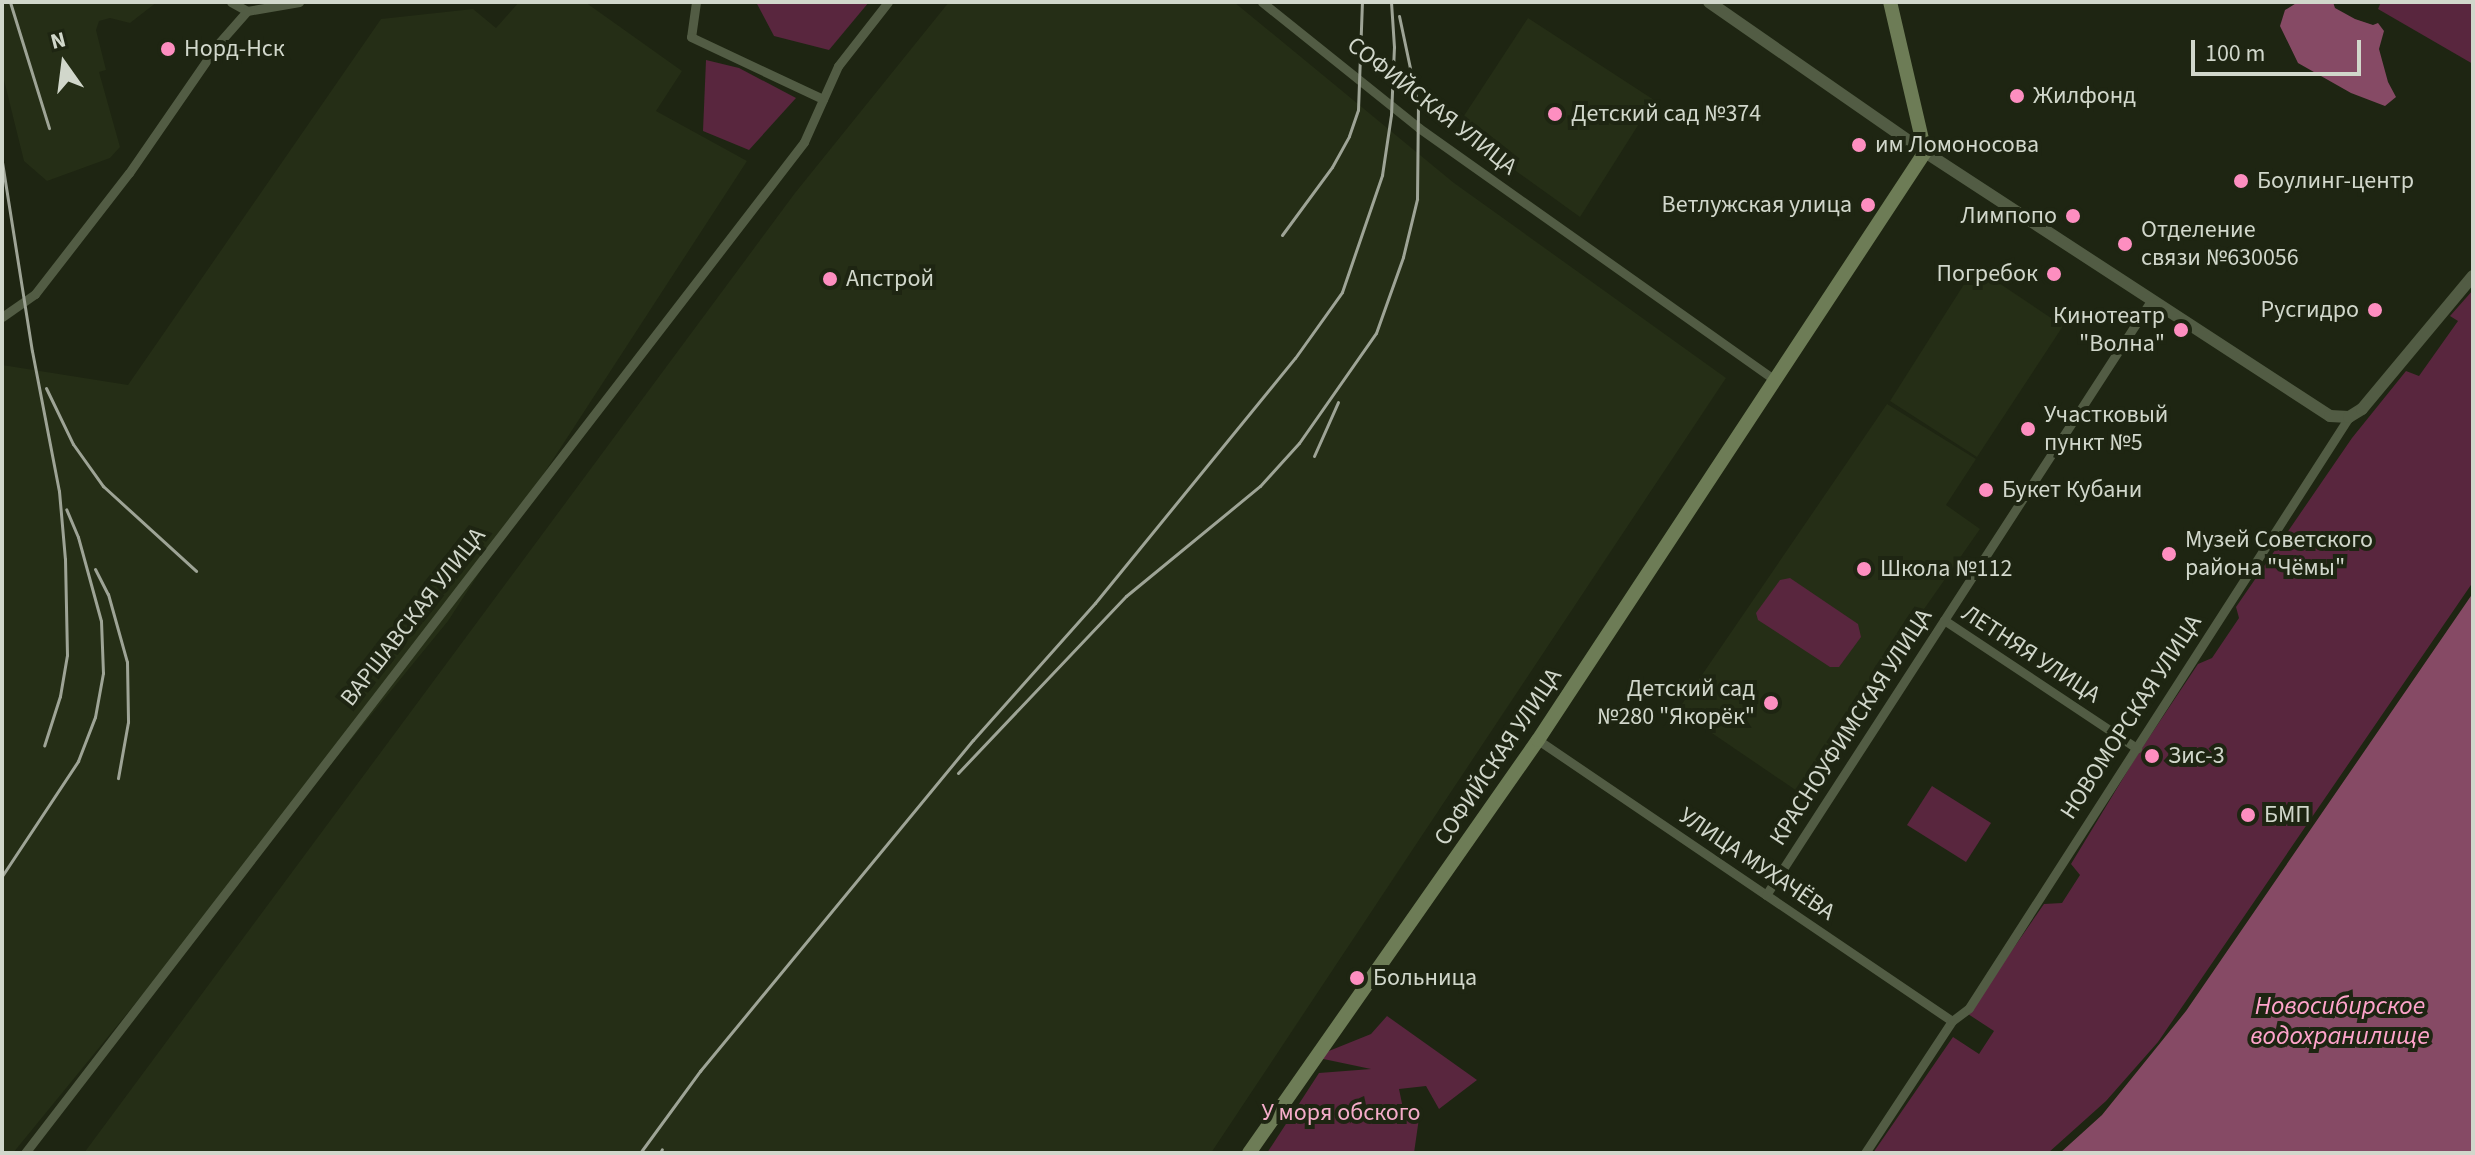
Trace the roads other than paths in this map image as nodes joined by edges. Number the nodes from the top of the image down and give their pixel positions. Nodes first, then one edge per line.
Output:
1 (231, 2) edge
2 (299, 2) edge
3 (696, 2) edge
4 (888, 2) edge
5 (1262, 2) edge
6 (1709, 2) edge
7 (1890, 2) edge
8 (247, 11) junction
9 (823, 99) junction
10 (1925, 152) junction
11 (2473, 276) edge
12 (2152, 299) junction
13 (2, 317) edge
14 (1774, 379) junction
15 (2349, 417) junction
16 (1944, 620) junction
17 (1538, 740) junction
18 (2137, 748) junction
19 (1766, 895) junction
20 (1952, 1021) junction
21 (25, 1153) edge
22 (1249, 1153) edge
23 (1865, 1153) edge

1 - 8 street
2 - 8 street
3 - 9 street
4 - 9 street, ВАРШАВСКАЯ УЛИЦА
5 - 14 street, СОФИЙСКАЯ УЛИЦА
6 - 10 street
7 - 10 main road
8 - 13 street
9 - 21 street, ВАРШАВСКАЯ УЛИЦА
10 - 12 street
10 - 14 main road, СОФИЙСКАЯ УЛИЦА
11 - 15 street, НОВОМОРСКАЯ УЛИЦА
12 - 15 street
12 - 16 street, КРАСНОУФИМСКАЯ УЛИЦА
14 - 17 main road, СОФИЙСКАЯ УЛИЦА
15 - 18 street, НОВОМОРСКАЯ УЛИЦА
16 - 18 street, ЛЕТНЯЯ УЛИЦА
16 - 19 street, КРАСНОУФИМСКАЯ УЛИЦА
17 - 19 street, УЛИЦА МУХАЧЁВА
17 - 22 main road, СОФИЙСКАЯ УЛИЦА
18 - 20 street, НОВОМОРСКАЯ УЛИЦА
19 - 20 street, УЛИЦА МУХАЧЁВА
20 - 23 street, НОВОМОРСКАЯ УЛИЦА

